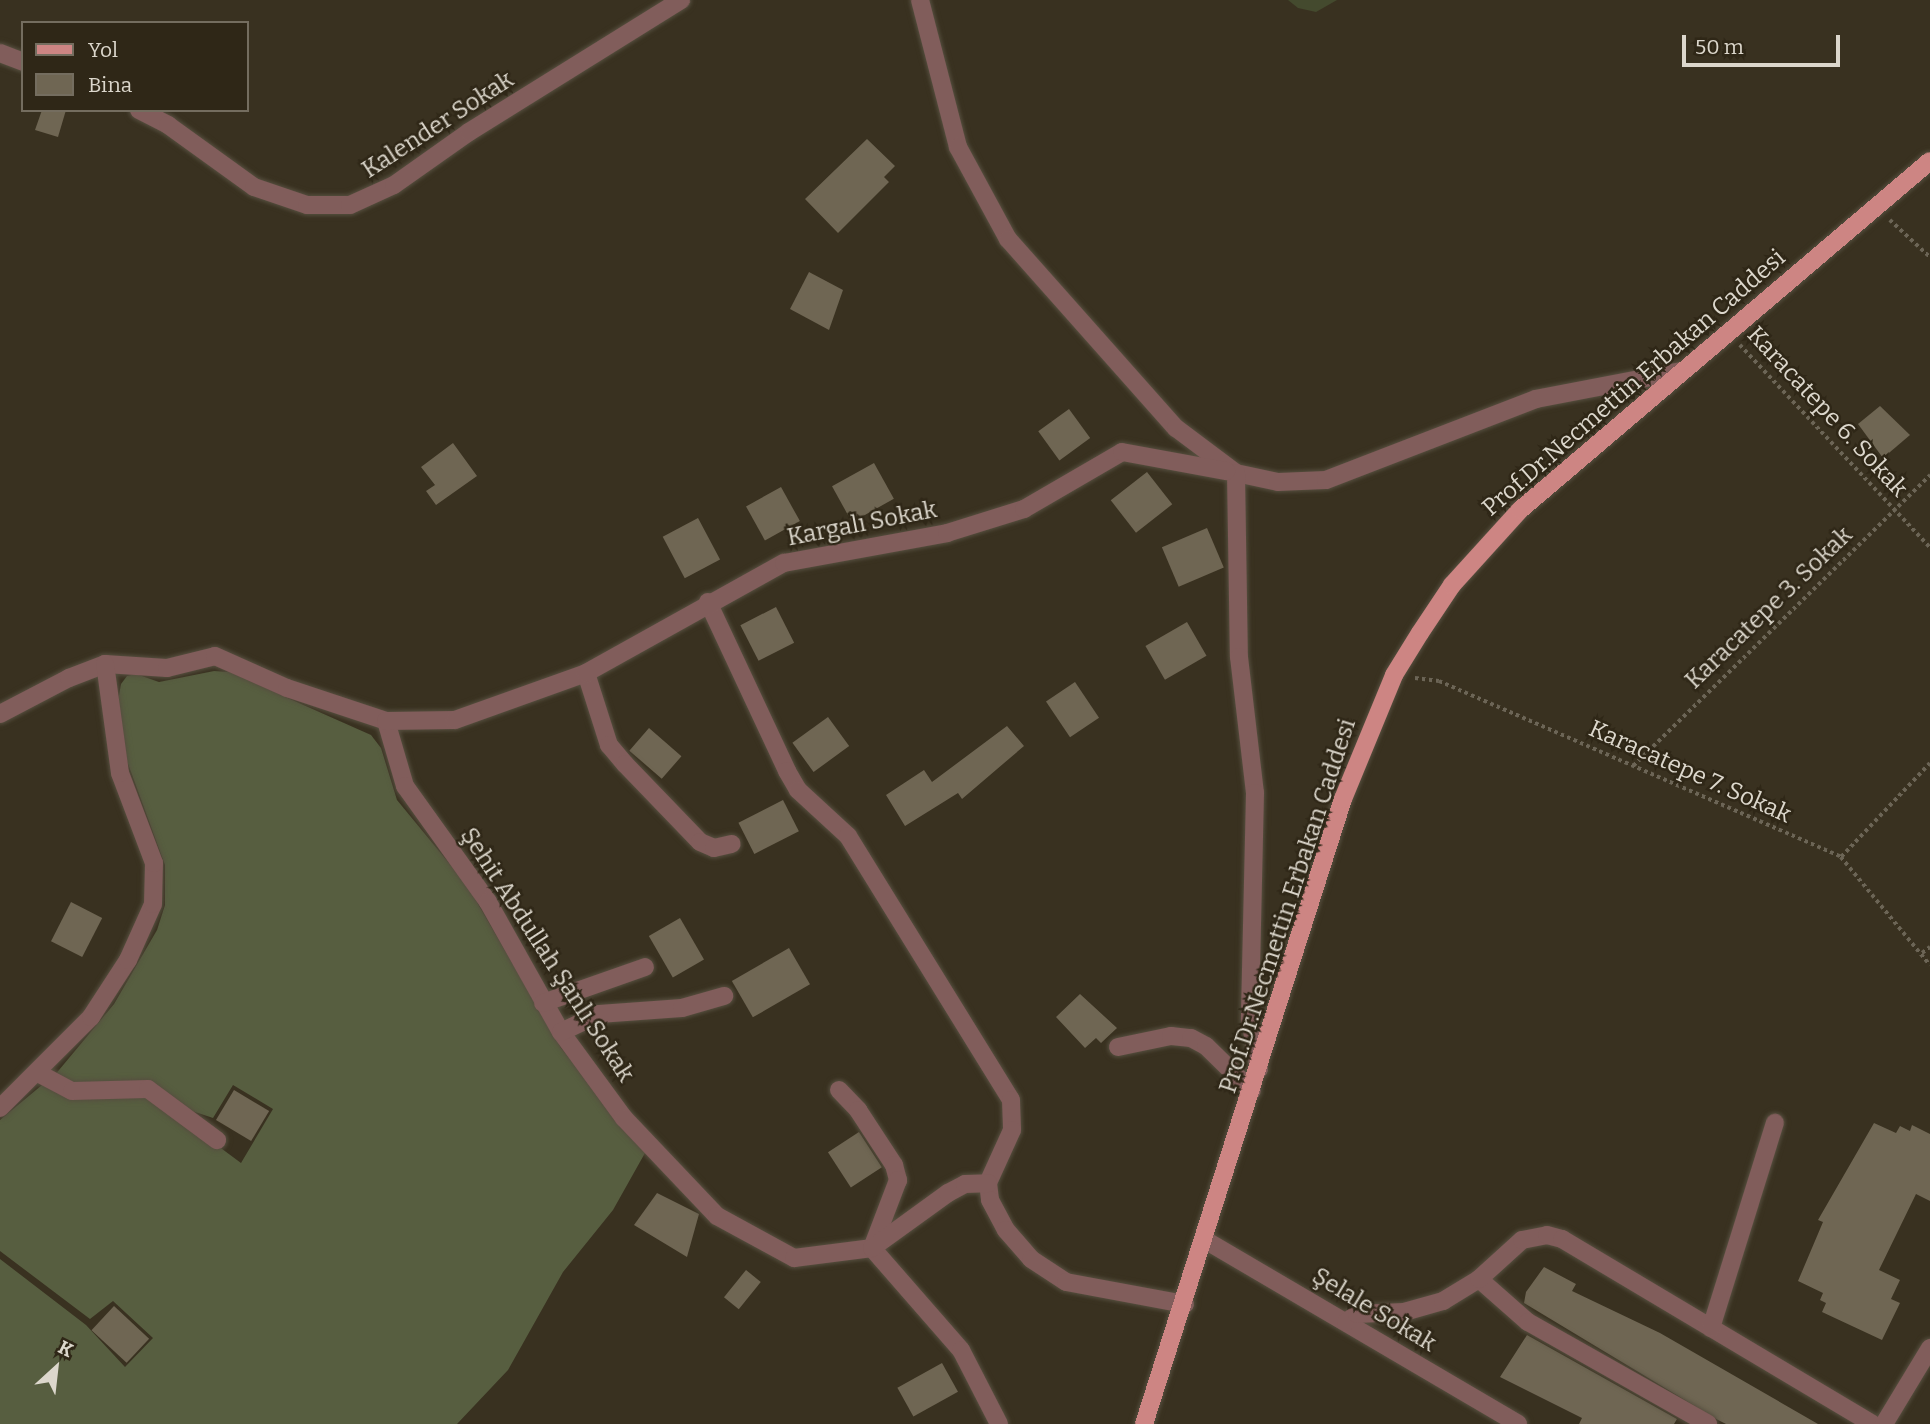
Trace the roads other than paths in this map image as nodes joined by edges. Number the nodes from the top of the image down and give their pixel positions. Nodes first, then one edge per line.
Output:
1 (681, 0) edge
2 (920, 0) edge
3 (0, 53) edge
4 (21, 61) edge
5 (143, 112) edge
6 (1930, 161) edge
7 (1681, 372) junction
8 (1236, 473) junction
9 (708, 602) junction
10 (106, 664) junction
11 (586, 673) junction
12 (0, 714) edge
13 (386, 721) junction
14 (732, 844) dead end
15 (645, 967) dead end
16 (724, 996) dead end
17 (543, 1003) junction
18 (561, 1031) junction
19 (1118, 1046) dead end
20 (1259, 1069) junction
21 (38, 1073) junction
22 (839, 1090) dead end
23 (1252, 1091) junction
24 (0, 1108) edge
25 (1775, 1123) dead end
26 (217, 1140) dead end
27 (988, 1183) junction
28 (1205, 1240) junction
29 (872, 1248) junction
30 (1479, 1279) junction
31 (1185, 1304) junction
32 (1346, 1322) junction
33 (1711, 1328) junction
34 (1930, 1348) edge
35 (999, 1424) edge
36 (1144, 1424) edge
37 (1518, 1424) edge
38 (1708, 1424) edge
39 (1872, 1424) edge
40 (1884, 1424) edge

1 - 5 street, Kalender Sokak
2 - 8 street
3 - 4 street
6 - 7 main road, Prof.Dr.Necmettin Erbakan Caddesi
7 - 8 street, Kargalı Sokak
7 - 20 main road, Prof.Dr.Necmettin Erbakan Caddesi
8 - 9 street, Kargalı Sokak
8 - 20 street
9 - 11 street, Kargalı Sokak
9 - 27 street
10 - 12 street
10 - 13 street
10 - 21 street
11 - 13 street, Kargalı Sokak
11 - 14 street
13 - 17 street, Şehit Abdullah Şanlı Sokak
15 - 17 street
16 - 18 street
17 - 18 street, Şehit Abdullah Şanlı Sokak
18 - 29 street, Şehit Abdullah Şanlı Sokak
19 - 23 street
20 - 23 main road, Prof.Dr.Necmettin Erbakan Caddesi
21 - 24 street
21 - 26 street
22 - 29 street
23 - 28 main road, Prof.Dr.Necmettin Erbakan Caddesi
25 - 33 street
27 - 29 street
27 - 31 street
28 - 31 main road, Prof.Dr.Necmettin Erbakan Caddesi
28 - 32 street, Şelale Sokak
29 - 35 street
30 - 32 street
30 - 33 street
30 - 38 street
31 - 36 main road, Prof.Dr.Necmettin Erbakan Caddesi
32 - 37 street, Şelale Sokak
33 - 39 street
34 - 40 street

